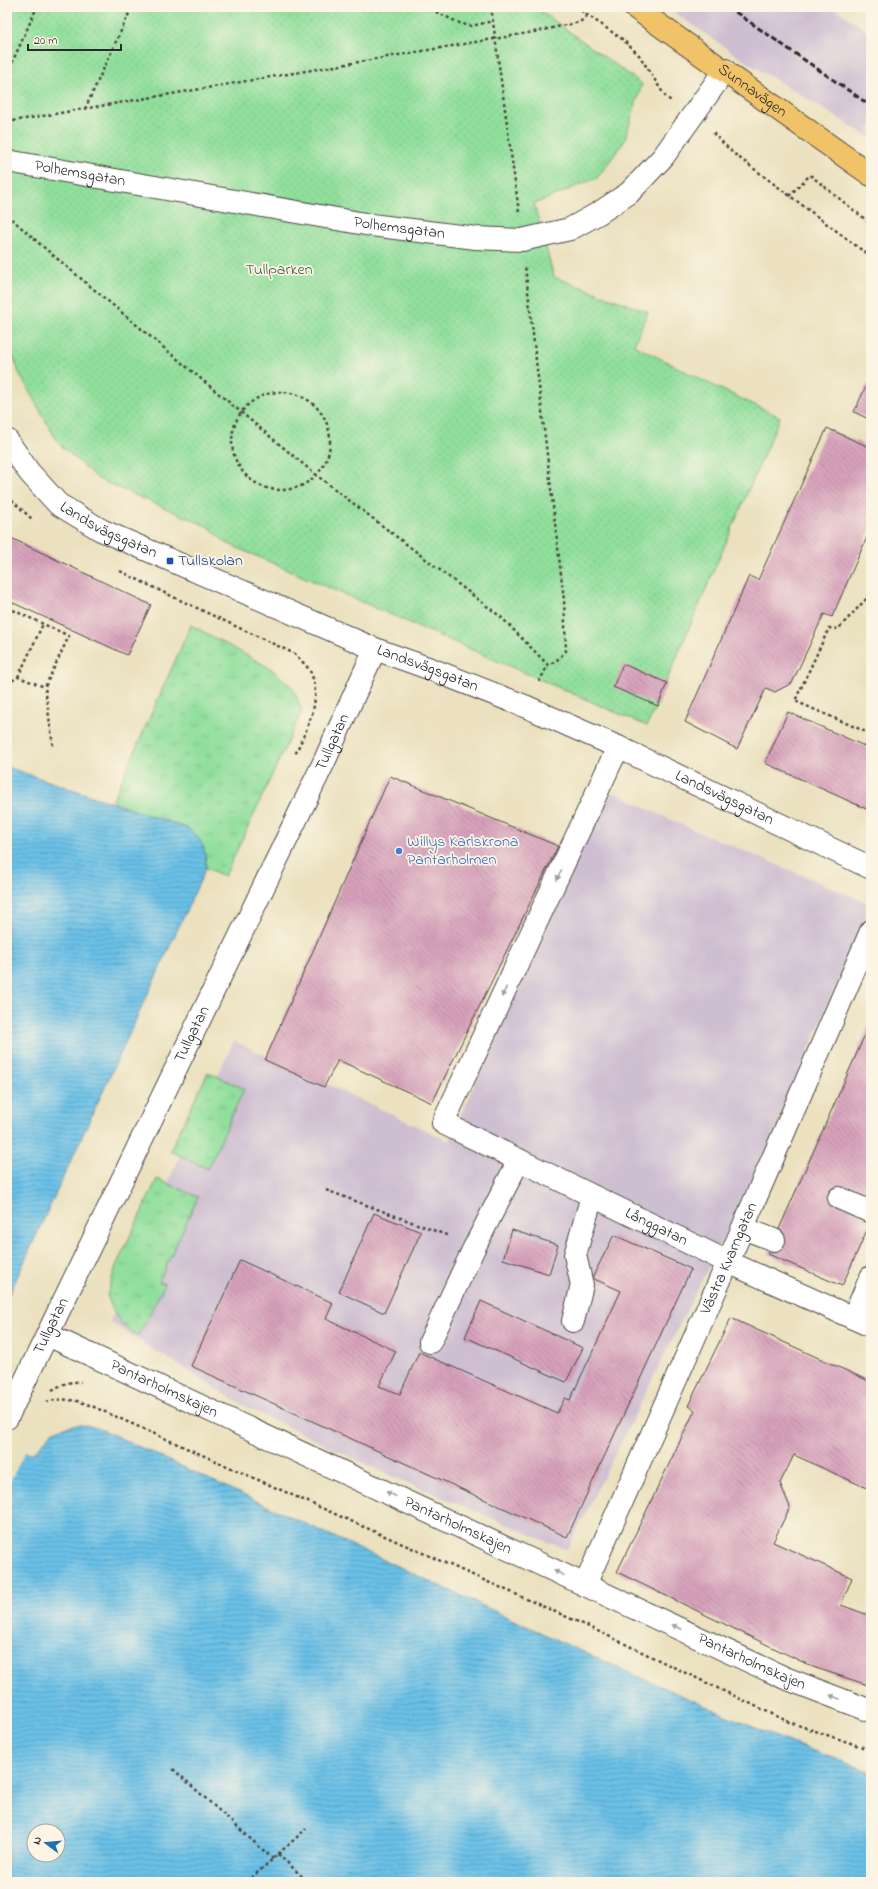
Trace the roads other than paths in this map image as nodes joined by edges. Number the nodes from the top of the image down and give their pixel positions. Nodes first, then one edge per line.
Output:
1 (634, 7) edge
2 (725, 70) junction
3 (7, 161) edge
4 (871, 176) edge
5 (7, 440) edge
6 (375, 649) junction
7 (618, 746) junction
8 (871, 868) edge
9 (871, 931) edge
10 (519, 1160) junction
11 (592, 1196) junction
12 (839, 1198) dead end
13 (871, 1212) edge
14 (743, 1228) junction
15 (774, 1240) dead end
16 (728, 1262) junction
17 (871, 1277) edge
18 (573, 1321) dead end
19 (862, 1322) edge
20 (48, 1335) junction
21 (430, 1342) dead end
22 (7, 1418) edge
23 (585, 1585) junction
24 (871, 1711) edge

1 - 2 main road, Sunnavägen
2 - 3 street, Polhemsgatan
2 - 4 main road, Sunnavägen
5 - 6 street, Landsvägsgatan
6 - 7 street, Landsvägsgatan
6 - 20 street, Tullgatan
7 - 8 street, Landsvägsgatan
7 -> 10 street, Långgatan
9 - 14 street, Västra Kvarngatan
10 - 11 street, Långgatan
10 - 21 street
11 - 16 street, Långgatan
11 - 18 street
12 - 13 street
14 - 15 street
14 - 16 street, Västra Kvarngatan
16 - 19 street, Långgatan
16 - 23 street, Västra Kvarngatan
17 - 19 street
20 - 22 street, Tullgatan
23 -> 20 street, Pantarholmskajen
24 -> 23 street, Pantarholmskajen

